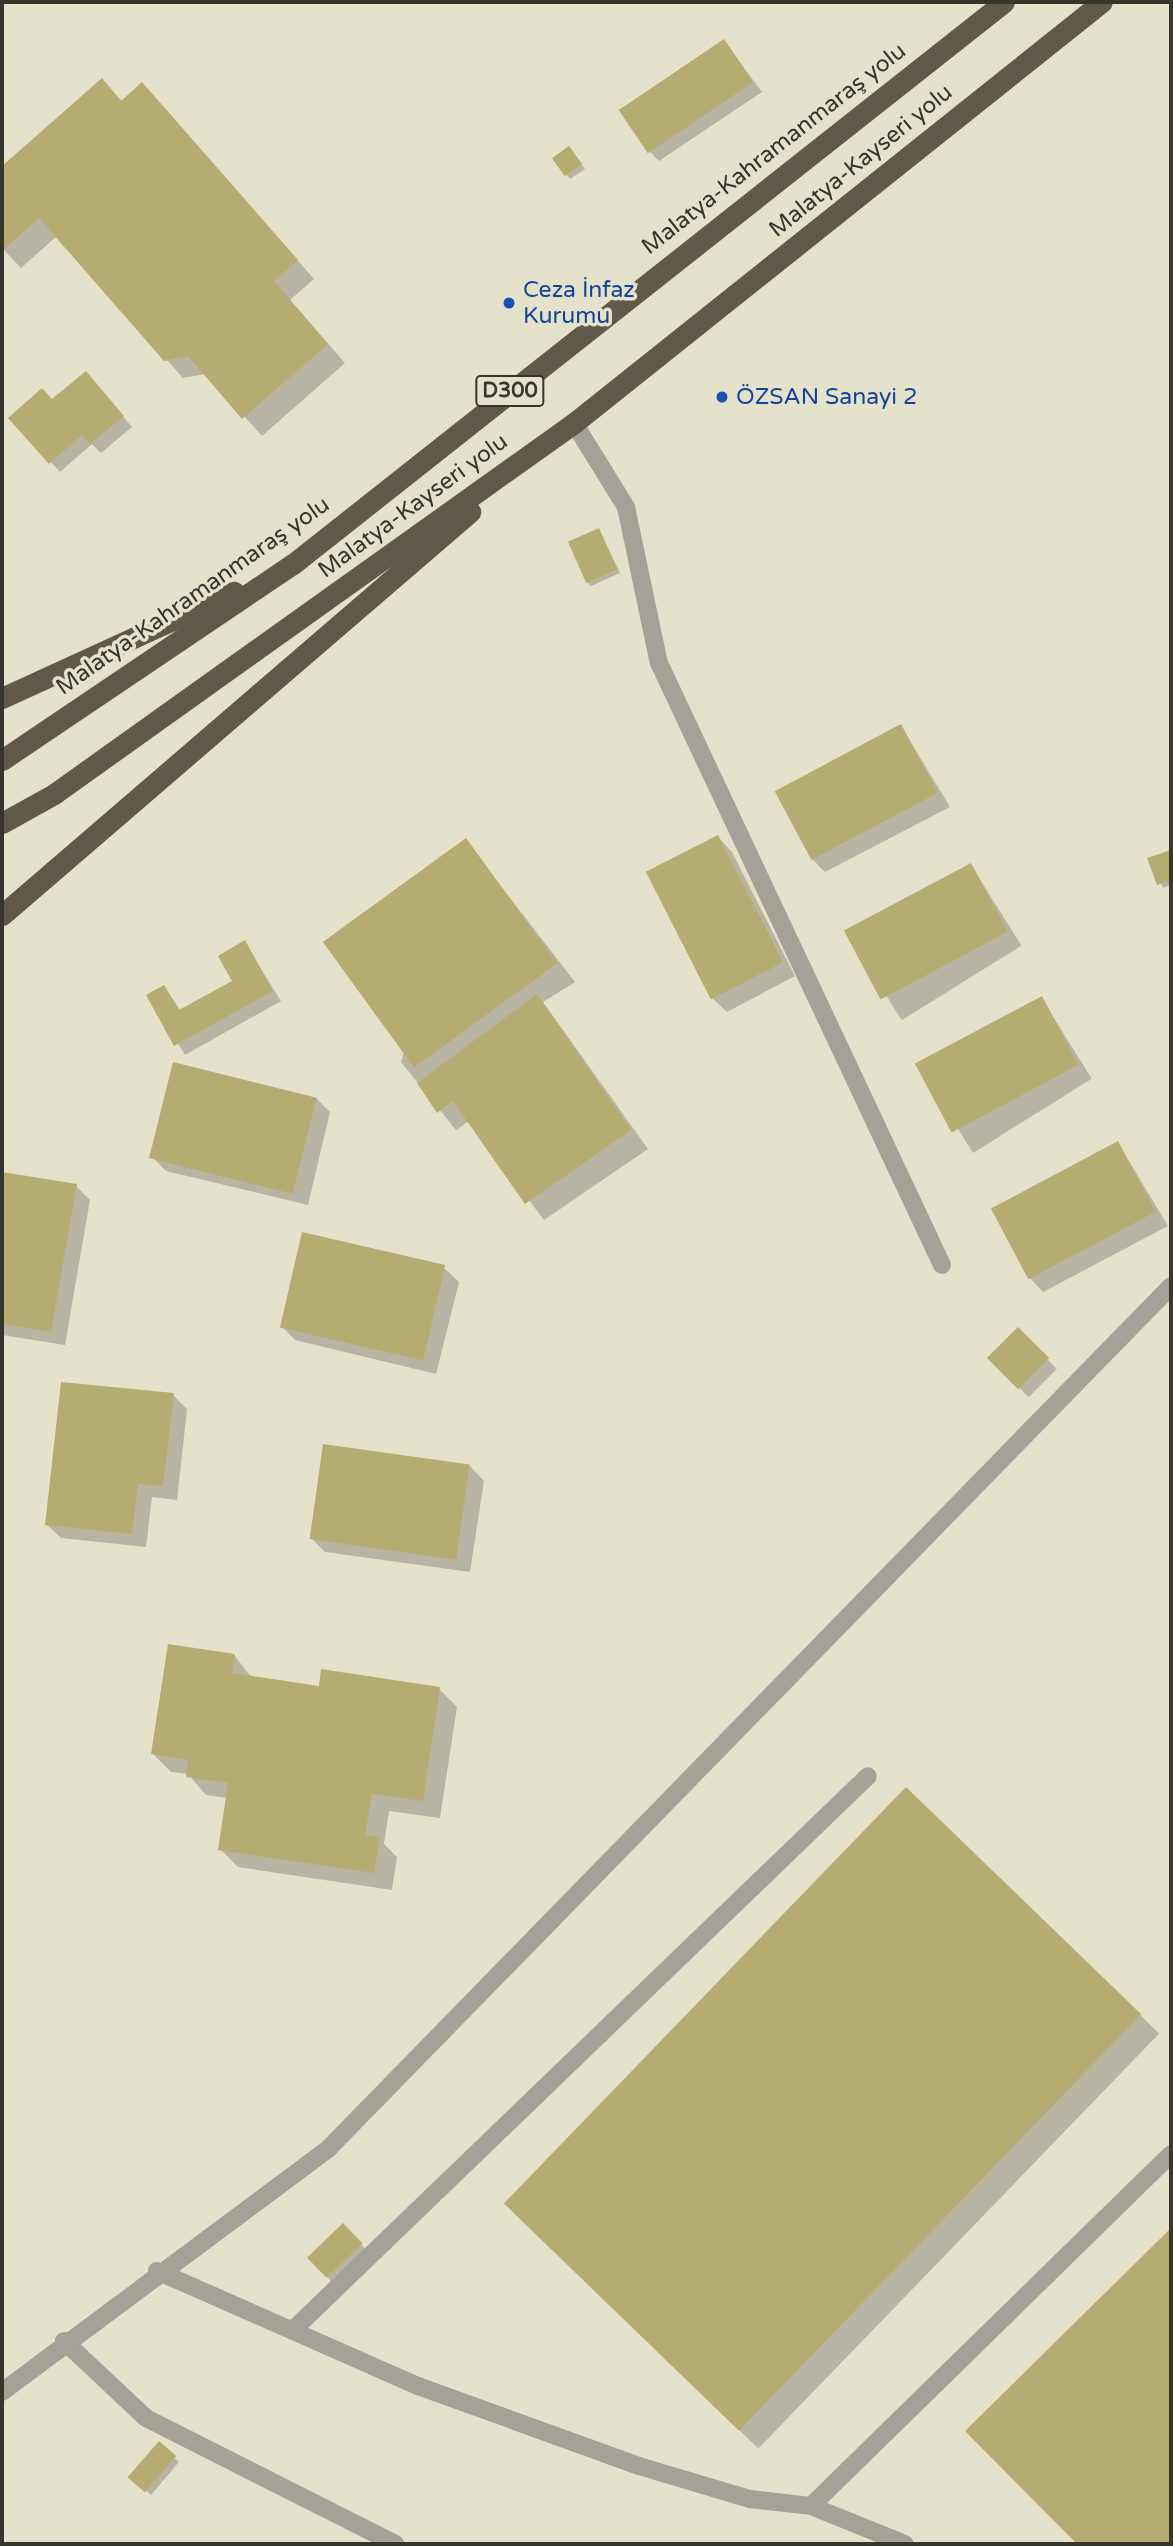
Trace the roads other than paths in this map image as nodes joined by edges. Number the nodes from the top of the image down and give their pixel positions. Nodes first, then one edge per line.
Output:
1 (1004, 2) edge
2 (1102, 2) edge
3 (574, 423) junction
4 (293, 564) junction
5 (2, 698) edge
6 (2, 760) edge
7 (2, 823) edge
8 (2, 915) edge
9 (942, 1265) dead end
10 (1171, 1286) edge
11 (868, 1776) dead end
12 (1171, 2154) edge
13 (157, 2271) junction
14 (293, 2330) junction
15 (64, 2341) junction
16 (2, 2392) edge
17 (811, 2506) junction
18 (396, 2544) edge
19 (905, 2544) edge

1 - 4 highway, Malatya-Kahramanmaraş yolu / D300
2 - 3 highway, Malatya-Kayseri yolu / D300
3 - 7 highway, Malatya-Kayseri yolu / D300
3 - 8 highway
3 - 9 street
4 - 5 highway
4 - 6 highway, Malatya-Kahramanmaraş yolu / D300
10 - 13 street
11 - 14 street
12 - 17 street
13 - 14 street
13 - 15 street
14 - 17 street
15 - 16 street
15 - 18 street
17 - 19 street

